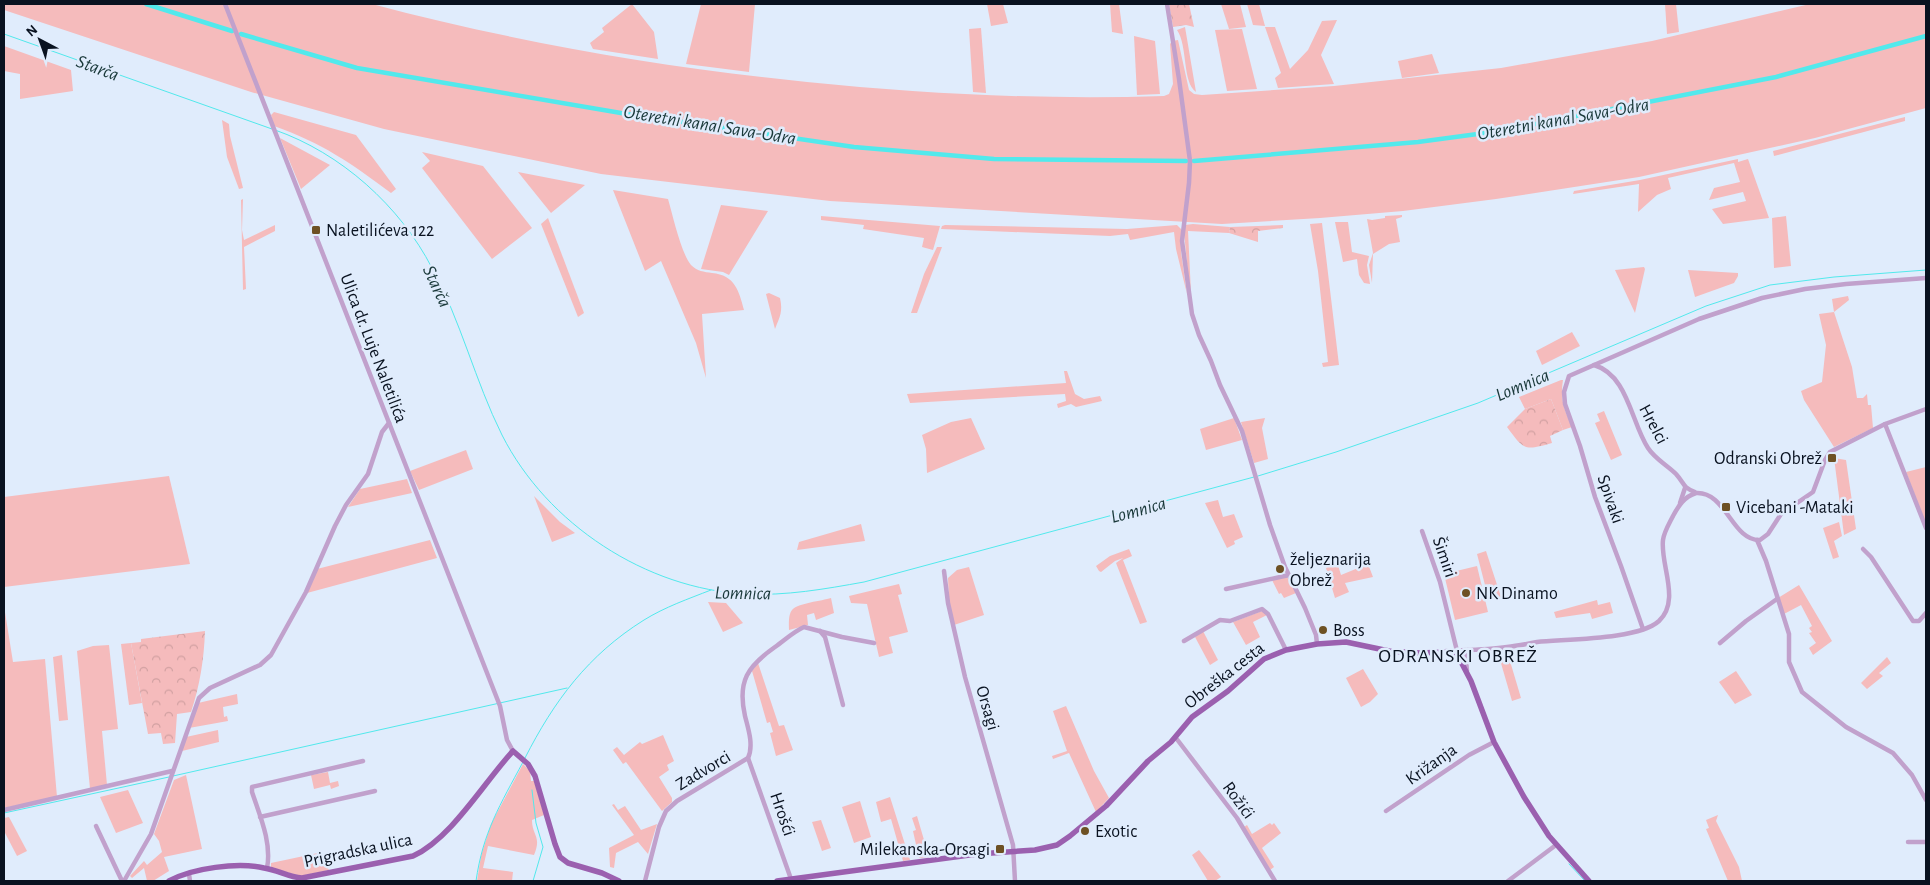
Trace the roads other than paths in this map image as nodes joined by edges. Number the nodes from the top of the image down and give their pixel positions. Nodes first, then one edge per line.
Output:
1 (225, 4) edge
2 (1167, 4) edge
3 (1926, 278) edge
4 (1594, 365) junction
5 (1926, 409) edge
6 (389, 424) junction
7 (1886, 424) junction
8 (1685, 488) junction
9 (1696, 493) junction
10 (1680, 504) junction
11 (1926, 528) edge
12 (1422, 531) dead end
13 (1757, 540) junction
14 (1863, 549) dead end
15 (944, 571) dead end
16 (1289, 575) junction
17 (1226, 589) dead end
18 (1777, 599) junction
19 (1926, 613) edge
20 (1644, 629) junction
21 (818, 630) junction
22 (1184, 641) dead end
23 (874, 643) dead end
24 (1720, 643) dead end
25 (1317, 644) junction
26 (1286, 650) junction
27 (1465, 650) junction
28 (1444, 651) junction
29 (1457, 651) junction
30 (1467, 671) junction
31 (843, 705) dead end
32 (1176, 738) junction
33 (1494, 742) junction
34 (514, 751) junction
35 (748, 758) junction
36 (363, 761) dead end
37 (172, 772) junction
38 (375, 791) dead end
39 (1926, 800) edge
40 (4, 810) edge
41 (1386, 811) dead end
42 (260, 817) junction
43 (96, 826) dead end
44 (1908, 842) dead end
45 (1926, 842) edge
46 (1556, 845) junction
47 (1014, 851) junction
48 (268, 868) junction
49 (189, 874) junction
50 (790, 879) junction
51 (123, 881) edge
52 (169, 881) edge
53 (190, 881) edge
54 (619, 881) edge
55 (646, 881) edge
56 (777, 881) edge
57 (1015, 881) edge
58 (1275, 881) edge
59 (1508, 881) edge
60 (1589, 881) edge

1 - 6 street, Ulica dr. Luje Naletilića
2 - 16 street
3 - 4 street
4 - 8 street, Hrelci
4 - 20 street, Spivaki
5 - 7 street
6 - 34 street, Ulica dr. Luje Naletilića
6 - 37 street
7 - 11 street
7 - 13 street
8 - 9 street, Hrelci
8 - 10 street
9 - 10 street, Obreška cesta
9 - 13 street
10 - 20 street, Obreška cesta
12 - 29 street, Šimiri
13 - 18 street
14 - 19 street
15 - 47 street, Orsagi
16 - 17 street
16 - 25 street
18 - 24 street
18 - 39 street
20 - 27 street, Obreška cesta
21 - 23 street, Zadvorci
21 - 31 street
21 - 35 street, Zadvorci
22 - 26 street
25 - 26 main road, Obreška cesta
25 - 28 main road, Obreška cesta
26 - 32 main road, Obreška cesta
27 - 29 street, Obreška cesta
27 - 30 street
28 - 29 street, Obreška cesta
28 - 30 main road
30 - 33 main road
32 - 47 main road, Obreška cesta
32 - 58 street, Rožići
33 - 41 street, Križanja
33 - 46 main road
34 - 48 main road, Prigradska ulica
34 - 54 main road
35 - 50 street, Hrošći
35 - 55 street, Zadvorci
36 - 42 street
37 - 40 street
37 - 51 street
38 - 42 street
42 - 48 street
43 - 51 street
44 - 45 street
46 - 59 street
46 - 60 main road
47 - 50 main road, Obreška cesta
47 - 57 street, Orsagi
48 - 49 main road, Prigradska ulica
49 - 52 main road, Prigradska ulica
49 - 53 street
50 - 56 main road, Obreška cesta

